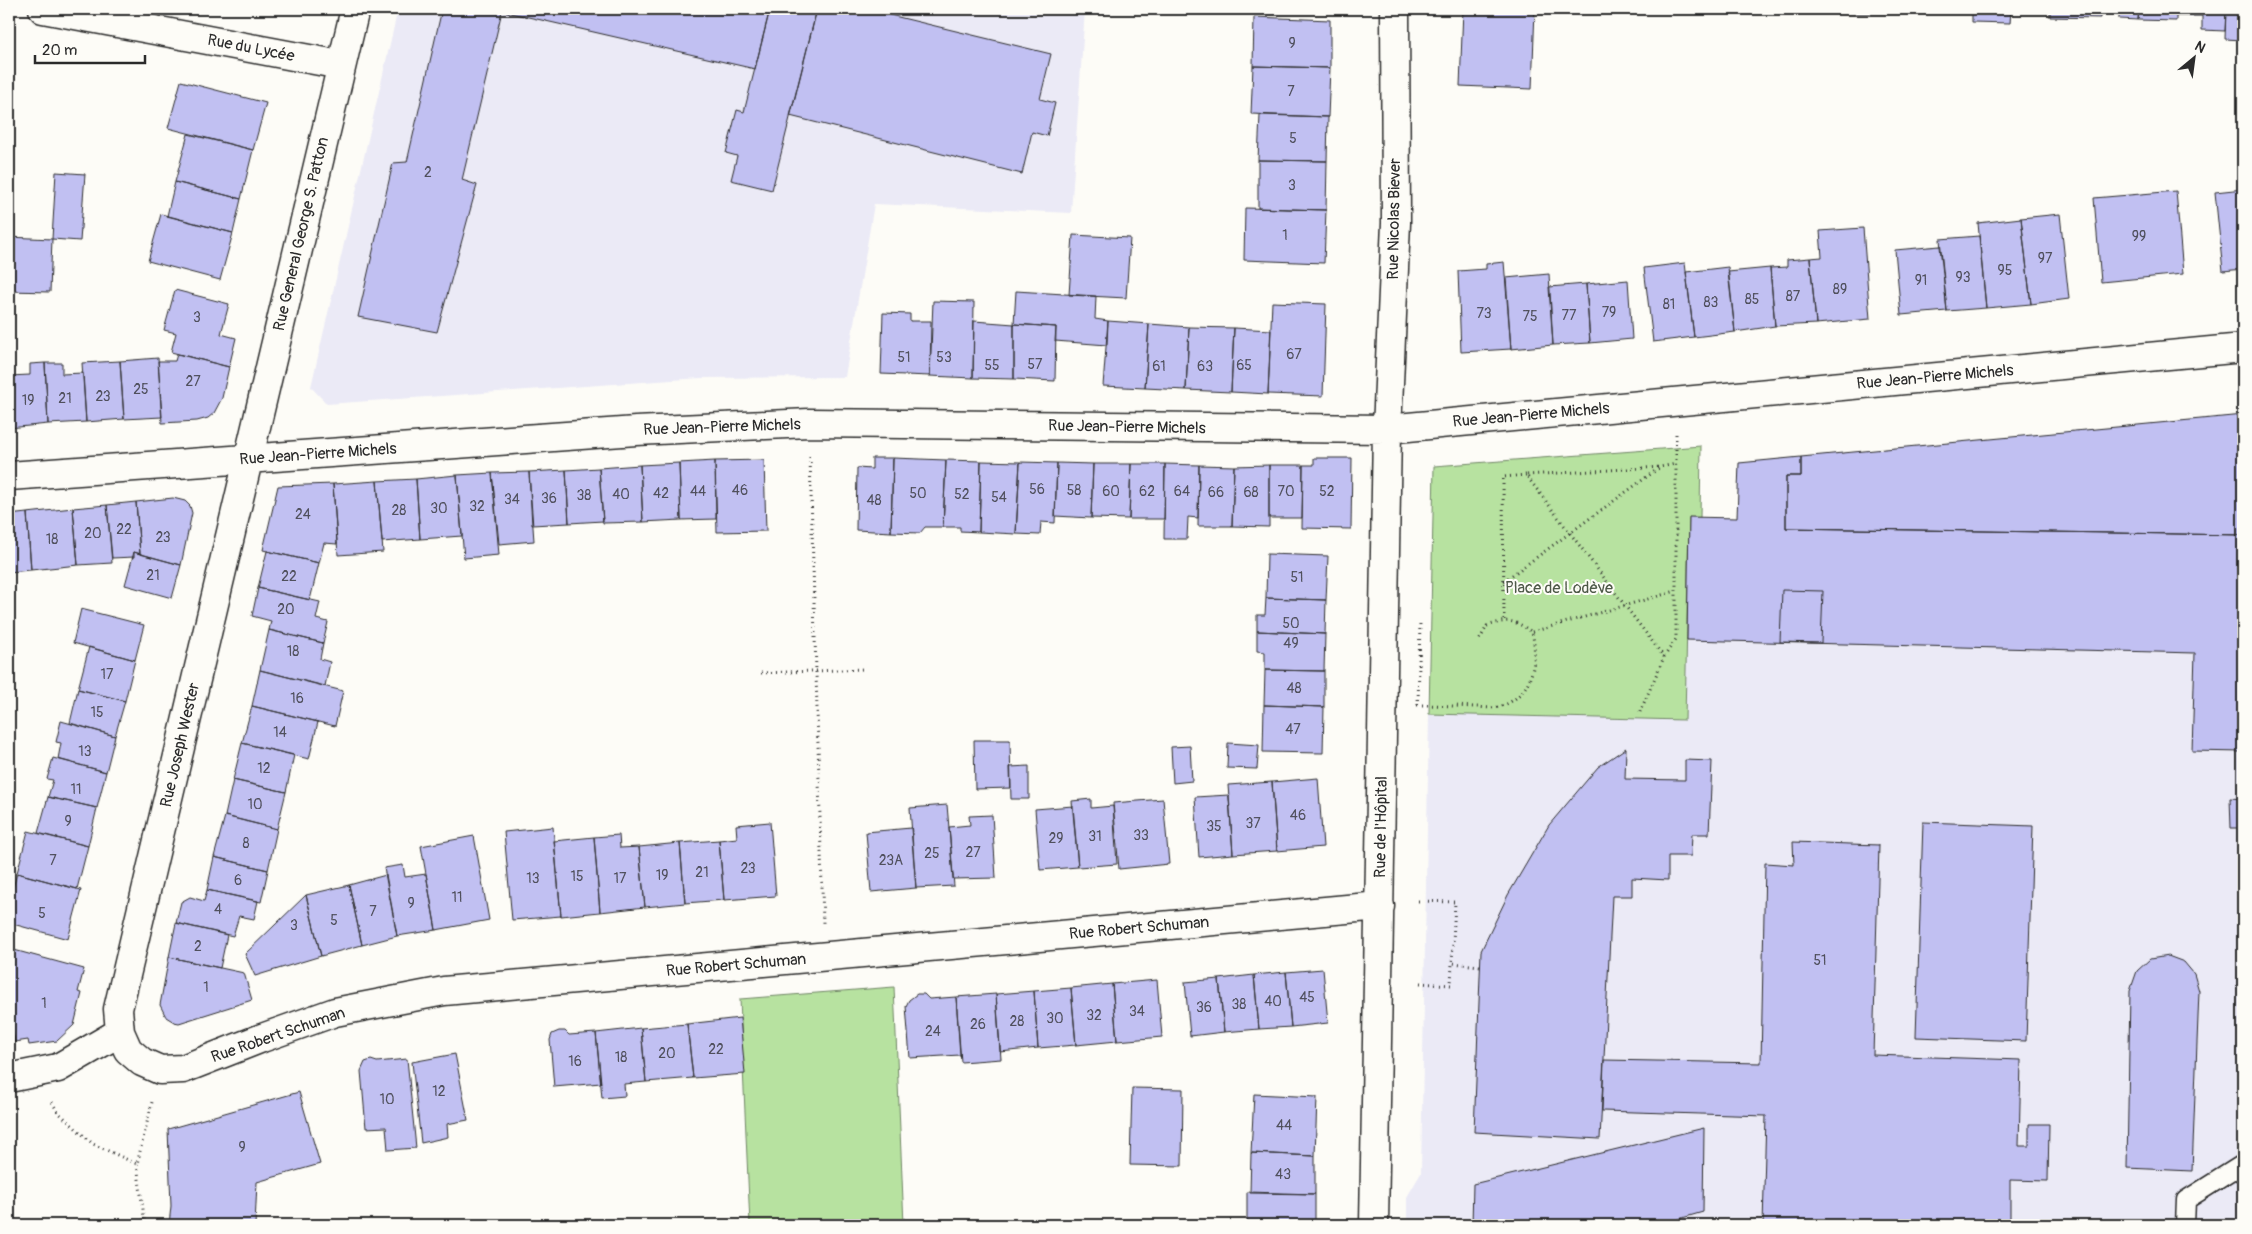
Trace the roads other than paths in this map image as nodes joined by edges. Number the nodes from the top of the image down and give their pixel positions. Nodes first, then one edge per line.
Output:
1 (43, 9) edge
2 (355, 9) edge
3 (1395, 9) edge
4 (342, 65) junction
5 (2243, 348) edge
6 (1387, 429) junction
7 (247, 459) junction
8 (9, 476) edge
9 (1380, 906) junction
10 (120, 1032) junction
11 (21, 1075) edge
12 (2243, 1164) edge
13 (1374, 1225) edge
14 (2185, 1225) edge

1 - 4 street, Rue du Lycée
2 - 4 street, Rue General George S. Patton
3 - 6 street, Rue Nicolas Biever
4 - 7 street, Rue General George S. Patton
5 - 6 street, Rue Jean-Pierre Michels
6 - 7 street, Rue Jean-Pierre Michels
6 - 9 street, Rue de l'Hôpital
7 - 8 street, Rue Jean-Pierre Michels
7 - 10 street, Rue Joseph Wester
9 - 10 street, Rue Robert Schuman
9 - 13 street, Rue de l'Hôpital
10 - 11 street
12 - 14 lane

